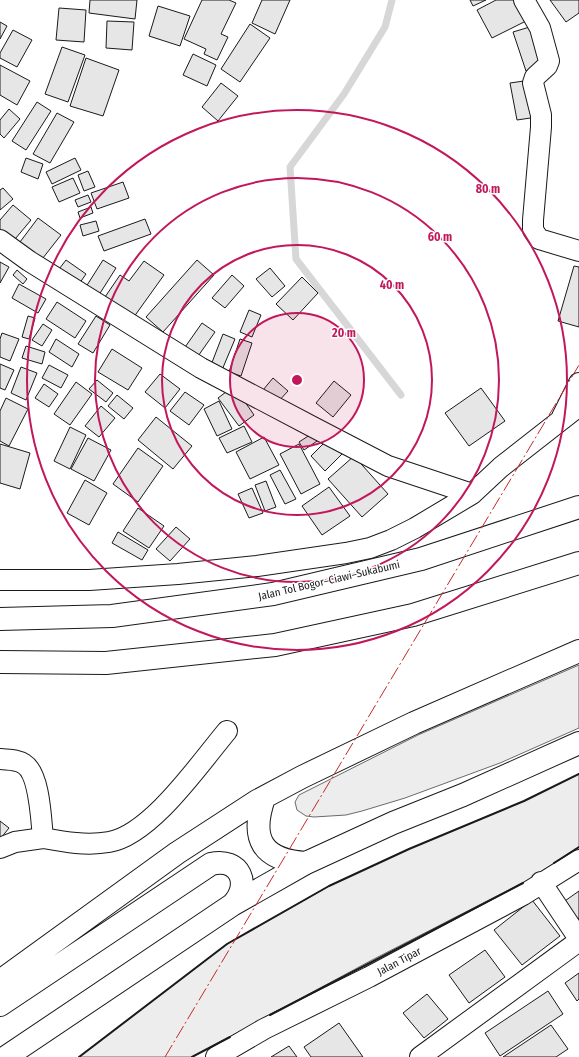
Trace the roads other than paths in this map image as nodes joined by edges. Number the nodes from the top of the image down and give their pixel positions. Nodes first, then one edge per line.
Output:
1 (524, 0) edge
2 (0, 240) edge
3 (579, 251) edge
4 (579, 383) edge
5 (579, 406) edge
6 (561, 418) junction
7 (472, 494) junction
8 (579, 506) edge
9 (579, 563) edge
10 (0, 580) edge
11 (0, 619) edge
12 (579, 651) edge
13 (0, 662) edge
14 (227, 732) dead end
15 (579, 743) edge
16 (0, 760) edge
17 (264, 798) junction
18 (43, 838) junction
19 (0, 848) edge
20 (579, 860) edge
21 (306, 863) junction
22 (541, 882) junction
23 (232, 906) junction
24 (579, 940) edge
25 (0, 981) edge
26 (0, 1005) edge
27 (10, 1056) edge
28 (216, 1057) edge
29 (420, 1057) edge

1 - 3 street
2 - 7 street
4 - 6 street
5 - 6 street
6 - 7 street
7 - 10 street
8 - 11 highway, Jalan Tol Bogor–Ciawi–Sukabumi
9 - 13 highway
12 - 17 highway
14 - 18 street
15 - 21 highway
16 - 18 street
17 - 21 highway
17 - 25 highway
18 - 19 street
20 - 22 street, Jalan Tipar
21 - 23 highway
22 - 24 street
22 - 28 street, Jalan Tipar
23 - 26 highway
23 - 27 highway
24 - 29 street

